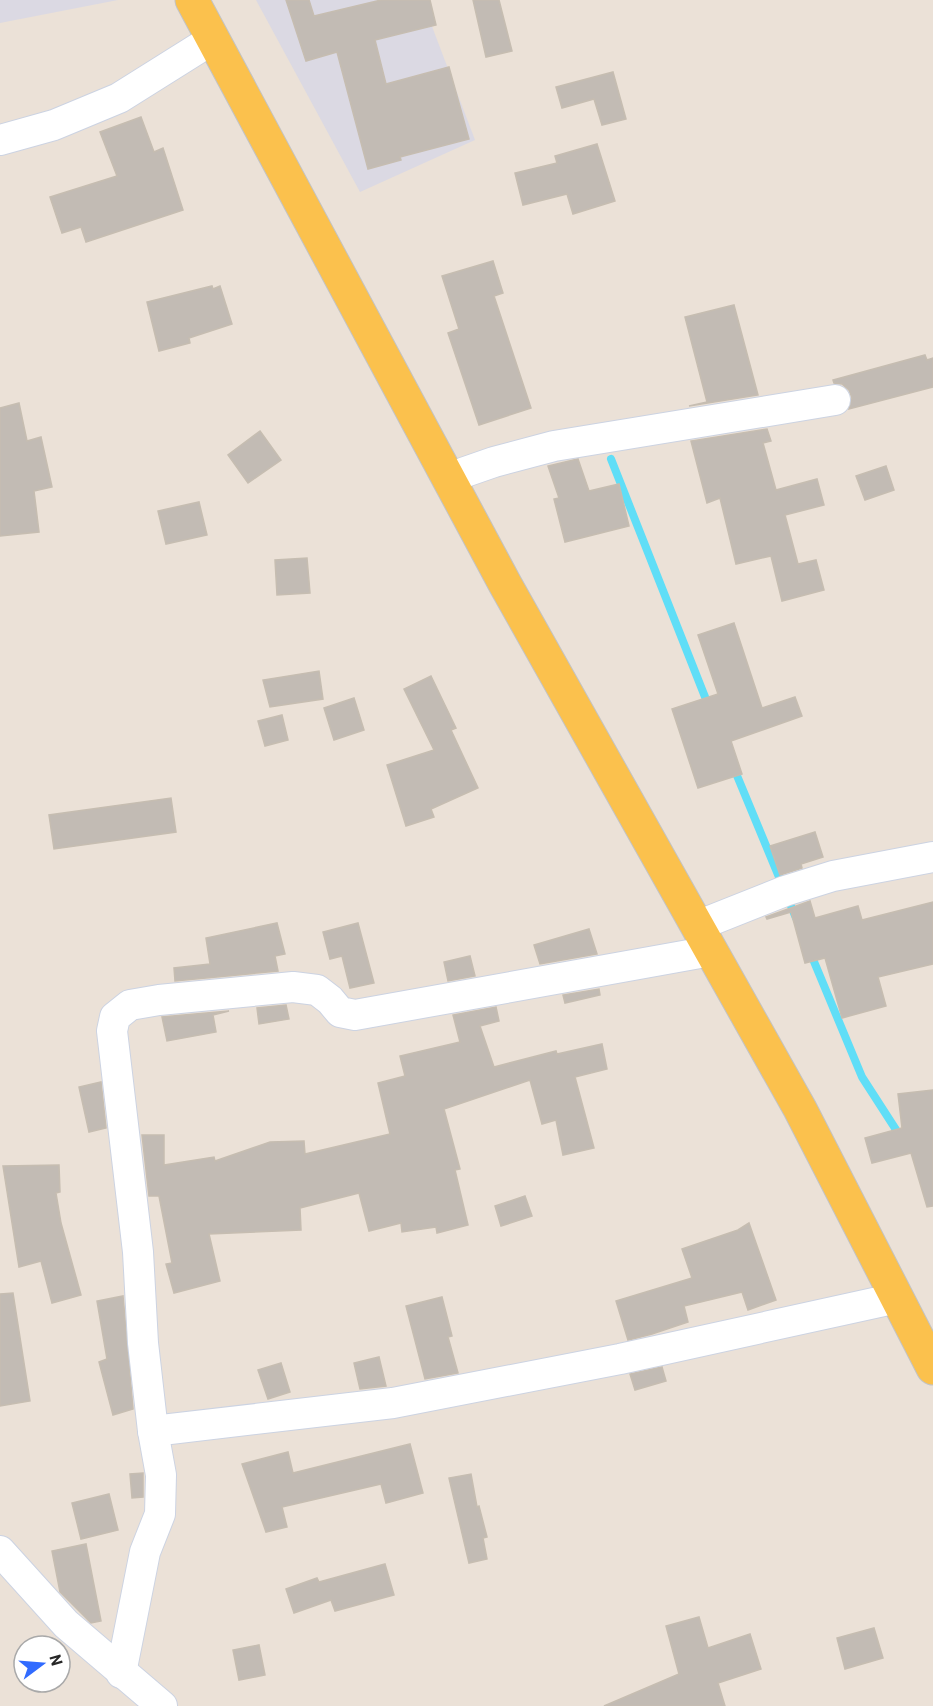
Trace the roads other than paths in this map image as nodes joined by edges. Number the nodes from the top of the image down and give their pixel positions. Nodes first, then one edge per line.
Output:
1 (192, 0) edge
2 (213, 39) junction
3 (0, 140) edge
4 (835, 400) dead end
5 (448, 478) junction
6 (933, 857) edge
7 (704, 938) junction
8 (897, 1298) junction
9 (933, 1368) edge
10 (153, 1431) junction
11 (0, 1551) edge
12 (121, 1673) junction
13 (162, 1706) edge

1 - 2 main road
2 - 3 street
2 - 5 main road
4 - 5 street
5 - 7 main road
6 - 7 street
7 - 8 main road
7 - 10 street
8 - 9 main road
8 - 10 street
10 - 12 street
11 - 12 street
12 - 13 street

